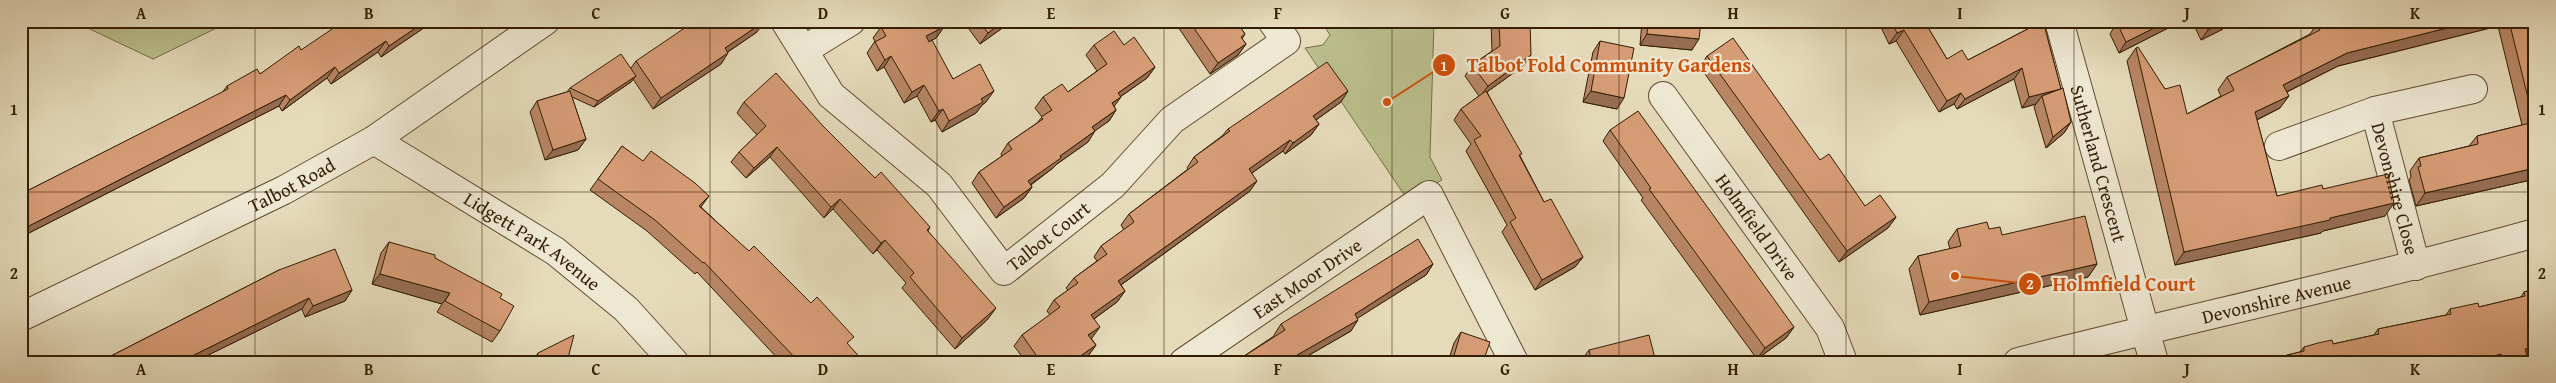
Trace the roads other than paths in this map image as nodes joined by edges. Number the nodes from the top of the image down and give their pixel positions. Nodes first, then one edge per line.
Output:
1 (545, 21) edge
2 (785, 21) edge
3 (851, 21) edge
4 (1272, 21) edge
5 (2059, 21) edge
6 (804, 50) junction
7 (2474, 89) dead end
8 (1663, 96) dead end
9 (2375, 111) junction
10 (374, 140) junction
11 (2279, 146) dead end
12 (2535, 233) edge
13 (2416, 266) junction
14 (21, 317) edge
15 (2146, 329) junction
16 (674, 362) edge
17 (1184, 362) edge
18 (1514, 362) edge
19 (1843, 362) edge
20 (2018, 362) edge
21 (2154, 362) edge

1 - 10 street, Talbot Road
2 - 6 street, Talbot Court
3 - 6 street
4 - 6 street, Talbot Court
5 - 15 street, Sutherland Crescent
7 - 9 street, Devonshire Close
8 - 19 street, Holmfield Drive
9 - 11 street, Devonshire Close
9 - 13 street, Devonshire Close
10 - 14 street, Talbot Road
10 - 16 street, Lidgett Park Avenue
12 - 13 street, Devonshire Avenue
13 - 15 street, Devonshire Avenue
15 - 20 street, Devonshire Avenue
15 - 21 street, Sutherland Crescent
17 - 18 street, East Moor Drive

